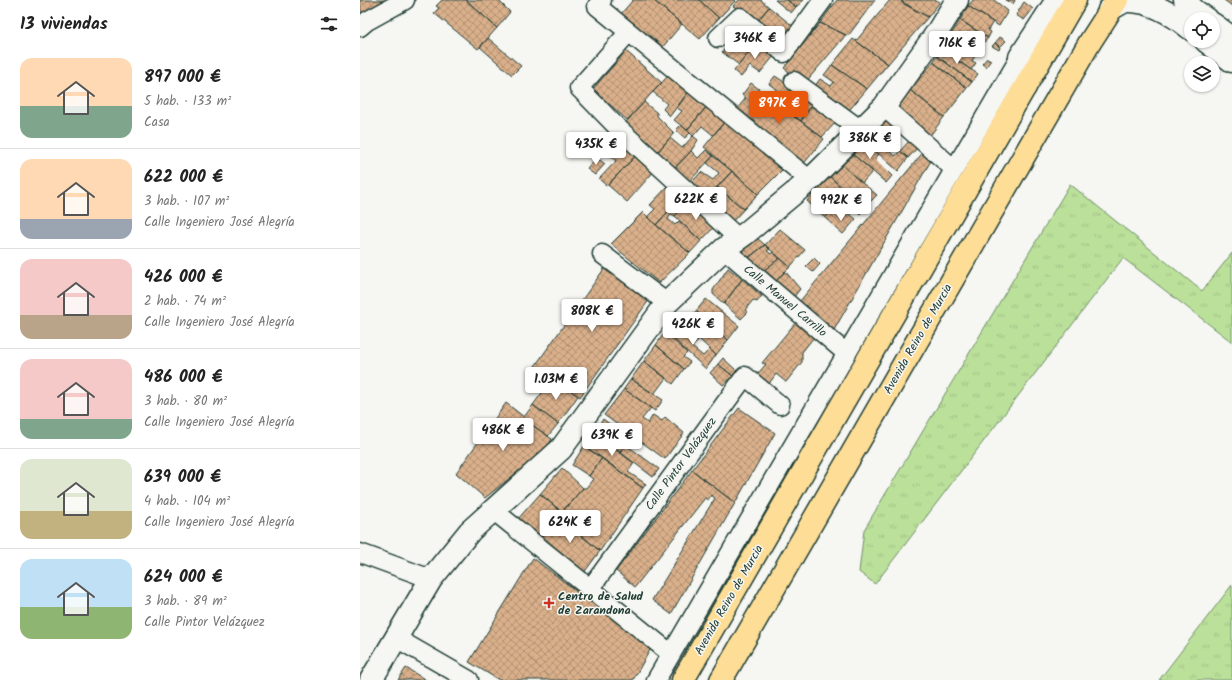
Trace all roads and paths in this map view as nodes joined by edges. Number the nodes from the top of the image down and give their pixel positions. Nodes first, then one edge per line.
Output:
1 (405, 0) edge
2 (602, 0) edge
3 (823, 0) edge
4 (957, 0) edge
5 (1057, 0) edge
6 (1074, 0) edge
7 (1185, 0) edge
8 (1113, 5) edge
9 (1197, 12) edge
10 (1184, 24) edge
11 (360, 28) edge
12 (1220, 29) edge
13 (629, 32) junction
14 (718, 38) dead end
15 (1232, 38) edge
16 (1215, 48) edge
17 (1020, 57) junction
18 (1232, 61) edge
19 (794, 81) dead end
20 (1025, 87) junction
21 (884, 107) junction
22 (990, 107) junction
23 (861, 130) junction
24 (954, 168) junction
25 (810, 180) junction
26 (731, 244) junction
27 (602, 254) dead end
28 (667, 303) junction
29 (846, 353) junction
30 (780, 405) dead end
31 (493, 510) junction
32 (360, 553) edge
33 (431, 579) junction
34 (590, 589) junction
35 (396, 638) junction
36 (670, 653) junction
37 (371, 680) edge
38 (469, 680) edge
39 (656, 680) edge
40 (682, 680) edge
41 (721, 680) edge

1 - 11 street
2 - 13 street
3 - 14 street
4 - 21 street
5 - 17 street
6 - 20 main road, Avenida Reino de Murcia
7 - 9 street
8 - 10 street
8 - 41 main road, Avenida Reino de Murcia
12 - 15 street
13 - 25 street
13 - 26 street, Calle Manuel Carrillo
16 - 18 street
17 - 20 street
17 - 22 street
19 - 23 street
20 - 22 street
20 - 40 main road, Avenida Reino de Murcia
21 - 23 street
21 - 24 street
22 - 24 street
23 - 25 street
24 - 29 street
25 - 26 street
26 - 28 street
26 - 29 street, Calle Manuel Carrillo
27 - 28 street
28 - 31 street
29 - 36 street
30 - 34 street, Calle Pintor Velázquez
31 - 33 street
31 - 34 street
32 - 33 street
33 - 35 street
34 - 36 street
35 - 37 street
35 - 38 street
36 - 39 street

